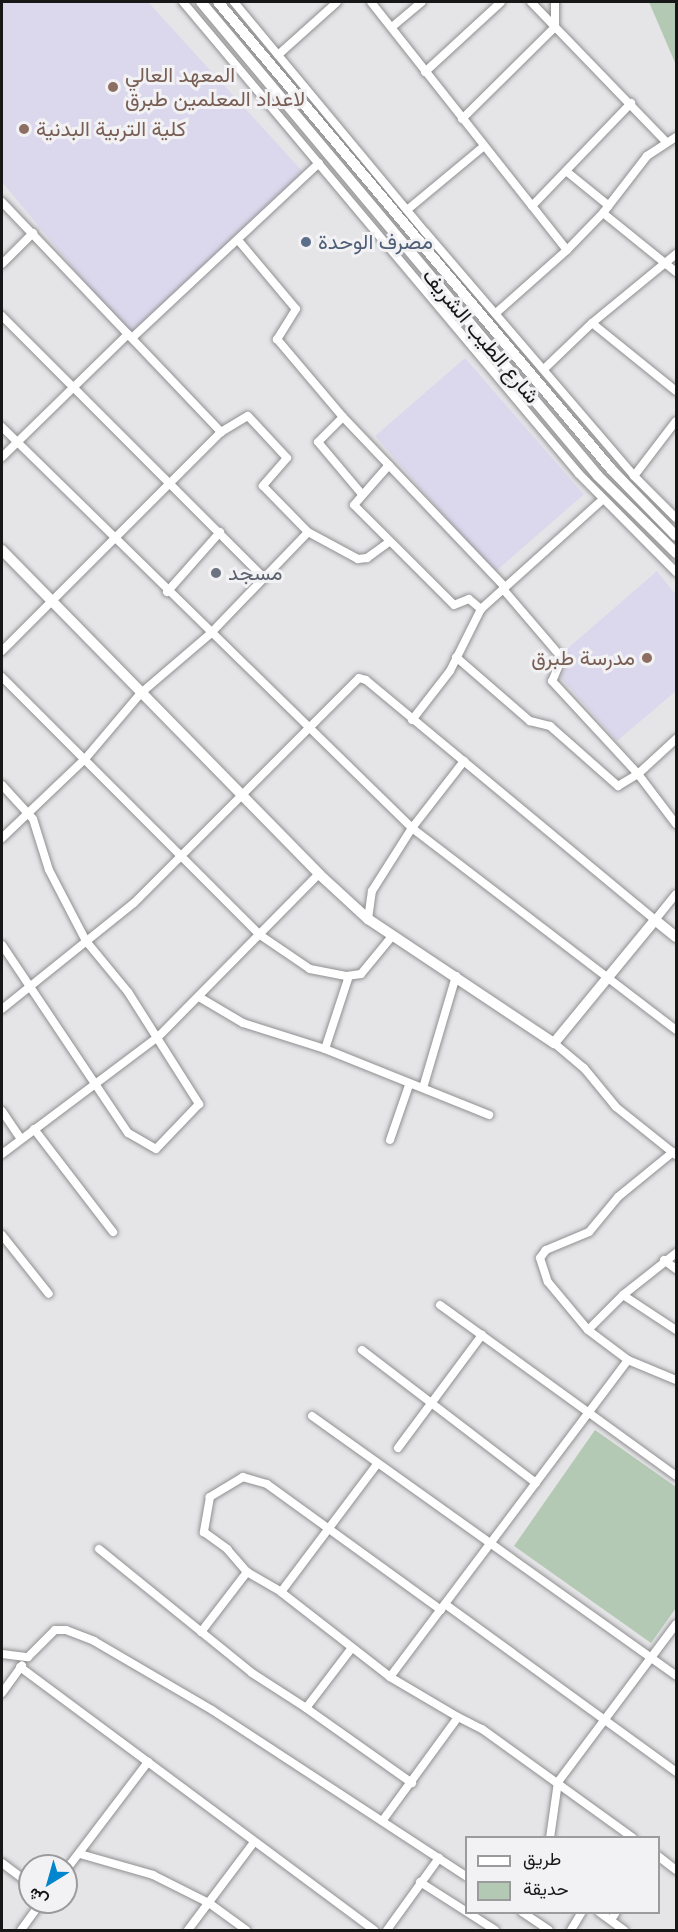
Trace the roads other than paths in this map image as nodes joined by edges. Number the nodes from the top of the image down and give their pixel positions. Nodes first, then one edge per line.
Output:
1 (183, 2) edge
2 (201, 2) edge
3 (218, 2) edge
4 (234, 2) edge
5 (337, 2) edge
6 (371, 2) edge
7 (422, 2) edge
8 (501, 2) edge
9 (531, 2) edge
10 (555, 2) edge
11 (392, 27) junction
12 (555, 27) junction
13 (279, 55) junction
14 (425, 72) junction
15 (631, 103) junction
16 (462, 119) junction
17 (676, 137) edge
18 (665, 141) junction
19 (483, 147) junction
20 (319, 163) junction
21 (566, 171) junction
22 (2, 202) edge
23 (532, 206) junction
24 (609, 206) junction
25 (407, 210) junction
26 (603, 213) junction
27 (33, 233) junction
28 (238, 240) junction
29 (567, 250) junction
30 (676, 254) edge
31 (2, 264) edge
32 (668, 264) junction
33 (676, 272) edge
34 (496, 313) junction
35 (2, 316) edge
36 (592, 322) junction
37 (130, 336) junction
38 (544, 369) junction
39 (74, 387) junction
40 (676, 391) edge
41 (343, 417) junction
42 (676, 421) edge
43 (2, 428) edge
44 (220, 432) junction
45 (16, 442) junction
46 (2, 457) edge
47 (389, 465) junction
48 (634, 476) junction
49 (168, 480) junction
50 (361, 493) junction
51 (602, 500) junction
52 (676, 518) edge
53 (220, 532) junction
54 (308, 532) junction
55 (676, 536) edge
56 (112, 539) junction
57 (389, 542) junction
58 (2, 550) edge
59 (676, 553) edge
60 (676, 572) edge
61 (263, 577) junction
62 (504, 588) junction
63 (167, 592) junction
64 (53, 601) junction
65 (481, 609) junction
66 (210, 634) junction
67 (2, 651) edge
68 (456, 657) junction
69 (2, 677) edge
70 (141, 693) junction
71 (412, 720) junction
72 (308, 726) junction
73 (676, 739) edge
74 (85, 759) junction
75 (464, 762) junction
76 (638, 774) junction
77 (2, 785) edge
78 (241, 796) junction
79 (28, 813) junction
80 (676, 824) edge
81 (412, 828) junction
82 (2, 838) edge
83 (180, 859) junction
84 (318, 874) junction
85 (676, 894) edge
86 (368, 919) junction
87 (655, 920) junction
88 (260, 935) junction
89 (393, 935) junction
90 (676, 937) edge
91 (86, 941) junction
92 (2, 945) edge
93 (349, 976) junction
94 (456, 976) junction
95 (606, 979) junction
96 (30, 984) junction
97 (199, 997) junction
98 (2, 1009) edge
99 (676, 1030) edge
100 (158, 1037) junction
101 (554, 1043) junction
102 (325, 1049) junction
103 (95, 1084) junction
104 (409, 1085) junction
105 (423, 1088) junction
106 (2, 1111) edge
107 (489, 1115) dead end
108 (34, 1129) junction
109 (20, 1138) junction
110 (390, 1140) dead end
111 (2, 1154) edge
112 (675, 1154) edge
113 (113, 1232) dead end
114 (2, 1235) edge
115 (676, 1253) edge
116 (664, 1260) junction
117 (676, 1269) edge
118 (49, 1294) dead end
119 (623, 1295) junction
120 (440, 1305) dead end
121 (588, 1330) junction
122 (676, 1330) edge
123 (482, 1335) junction
124 (362, 1350) dead end
125 (628, 1360) junction
126 (676, 1380) edge
127 (432, 1403) junction
128 (589, 1414) junction
129 (312, 1416) dead end
130 (398, 1448) dead end
131 (377, 1464) junction
132 (676, 1476) edge
133 (536, 1483) junction
134 (330, 1527) junction
135 (491, 1543) junction
136 (99, 1549) dead end
137 (247, 1572) junction
138 (281, 1592) junction
139 (443, 1607) junction
140 (676, 1624) edge
141 (201, 1632) junction
142 (351, 1649) junction
143 (2, 1654) edge
144 (28, 1657) junction
145 (652, 1659) junction
146 (20, 1667) junction
147 (676, 1676) edge
148 (390, 1677) junction
149 (2, 1693) edge
150 (306, 1708) junction
151 (458, 1717) junction
152 (605, 1720) junction
153 (148, 1762) junction
154 (676, 1772) edge
155 (558, 1782) junction
156 (412, 1783) junction
157 (383, 1820) junction
158 (550, 1836) edge
159 (630, 1836) edge
160 (254, 1842) junction
161 (80, 1854) junction
162 (78, 1856) edge
163 (439, 1858) junction
164 (660, 1858) edge
165 (2, 1863) edge
166 (676, 1870) edge
167 (18, 1875) edge
168 (465, 1875) edge
169 (420, 1882) junction
170 (209, 1903) junction
171 (465, 1911) edge
172 (32, 1914) edge
173 (470, 1914) edge
174 (524, 1914) edge
175 (581, 1914) edge
176 (601, 1914) edge
177 (615, 1914) edge
178 (611, 1920) junction
179 (540, 1928) edge
180 (21, 1930) edge
181 (188, 1930) edge
182 (246, 1930) edge
183 (374, 1930) edge
184 (387, 1930) edge
185 (495, 1930) edge
186 (549, 1930) edge
187 (571, 1930) edge
188 (624, 1930) edge

1 - 20 street
2 - 59 main road, شارع الطيب الشريف
3 - 55 main road, شارع الطيب الشريف
4 - 13 street
5 - 13 street
6 - 11 street
7 - 11 street
8 - 14 street
9 - 12 street
10 - 12 street
11 - 14 street
12 - 15 street
12 - 16 street
13 - 25 street
14 - 16 street
15 - 18 street
15 - 21 street
16 - 19 street
17 - 18 street
18 - 24 street
19 - 23 street
19 - 25 street
20 - 28 street
20 - 51 street
21 - 23 street
21 - 24 street
22 - 27 street
23 - 29 street
24 - 26 street
25 - 34 street
26 - 29 street
26 - 32 street
27 - 31 street
27 - 37 street
28 - 37 street
28 - 41 street
29 - 34 street
30 - 32 street
32 - 33 street
32 - 36 street
34 - 38 street
35 - 39 street
36 - 38 street
36 - 40 street
37 - 39 street
37 - 44 street
38 - 48 street
39 - 45 street
39 - 49 street
41 - 47 street
41 - 50 street
42 - 48 street
43 - 45 street
44 - 49 street
44 - 54 street
45 - 46 street
45 - 56 street
47 - 50 street
47 - 62 street
48 - 52 street
49 - 53 street
49 - 56 street
50 - 57 street
51 - 60 street
51 - 62 street
53 - 61 street
53 - 63 street
54 - 57 street
54 - 61 street
56 - 63 street
56 - 64 street
57 - 65 street
58 - 64 main road
61 - 66 street
62 - 65 street
62 - 76 street
63 - 66 street
64 - 67 street
64 - 70 main road
65 - 68 street
66 - 70 street
66 - 72 street
68 - 71 street
68 - 76 street
69 - 74 street
70 - 74 street
70 - 78 main road
71 - 72 street
71 - 75 street
72 - 78 street
72 - 81 street
73 - 76 street
74 - 79 street
74 - 83 street
75 - 81 street
75 - 87 street
76 - 80 street
77 - 79 street
78 - 83 street
78 - 84 main road
79 - 82 street
79 - 91 street
81 - 86 street
81 - 95 street
83 - 88 street
83 - 91 street
84 - 86 main road
84 - 88 street
85 - 87 street
86 - 89 main road
87 - 90 main road
87 - 95 main road
88 - 93 street
88 - 97 street
89 - 93 street
89 - 94 main road
91 - 96 street
91 - 100 street
92 - 96 street
93 - 102 street
94 - 101 main road
94 - 105 street
95 - 99 street
95 - 101 main road
96 - 98 street
96 - 103 street
97 - 100 street
97 - 102 street
100 - 103 street
100 - 103 street
101 - 112 street
102 - 104 street
103 - 108 street
104 - 105 street
104 - 110 street
105 - 107 street
106 - 109 street
108 - 109 street
108 - 113 street
109 - 111 street
112 - 121 street
114 - 118 street
115 - 116 street
116 - 117 street
116 - 119 street
119 - 121 street
119 - 122 street
120 - 123 street
121 - 125 street
123 - 127 street
123 - 128 street
124 - 127 street
125 - 126 street
125 - 128 street
127 - 130 street
127 - 133 street
128 - 132 street
128 - 133 street
129 - 131 street
131 - 134 street
131 - 135 street
133 - 135 street
134 - 137 street
134 - 138 street
134 - 139 street
135 - 139 street
135 - 145 street
136 - 141 street
137 - 138 street
137 - 141 street
138 - 142 street
139 - 148 street
139 - 152 street
140 - 145 street
141 - 150 street
142 - 148 street
142 - 150 street
143 - 144 street
144 - 146 street
144 - 157 street
145 - 147 street
145 - 152 street
146 - 149 street
146 - 153 street
148 - 151 street
150 - 156 street
151 - 155 street
151 - 156 street
152 - 154 street
152 - 155 street
153 - 160 street
153 - 161 street
155 - 158 street
155 - 159 street
156 - 157 street
157 - 163 street
160 - 170 street
160 - 183 street
161 - 162 street
161 - 170 street
163 - 168 street
163 - 169 street
164 - 166 street
165 - 167 street
169 - 171 street
169 - 184 street
170 - 181 street
170 - 182 street
172 - 180 street
173 - 185 street
174 - 179 street
175 - 187 street
176 - 178 street
177 - 178 street
178 - 188 street
179 - 186 street

